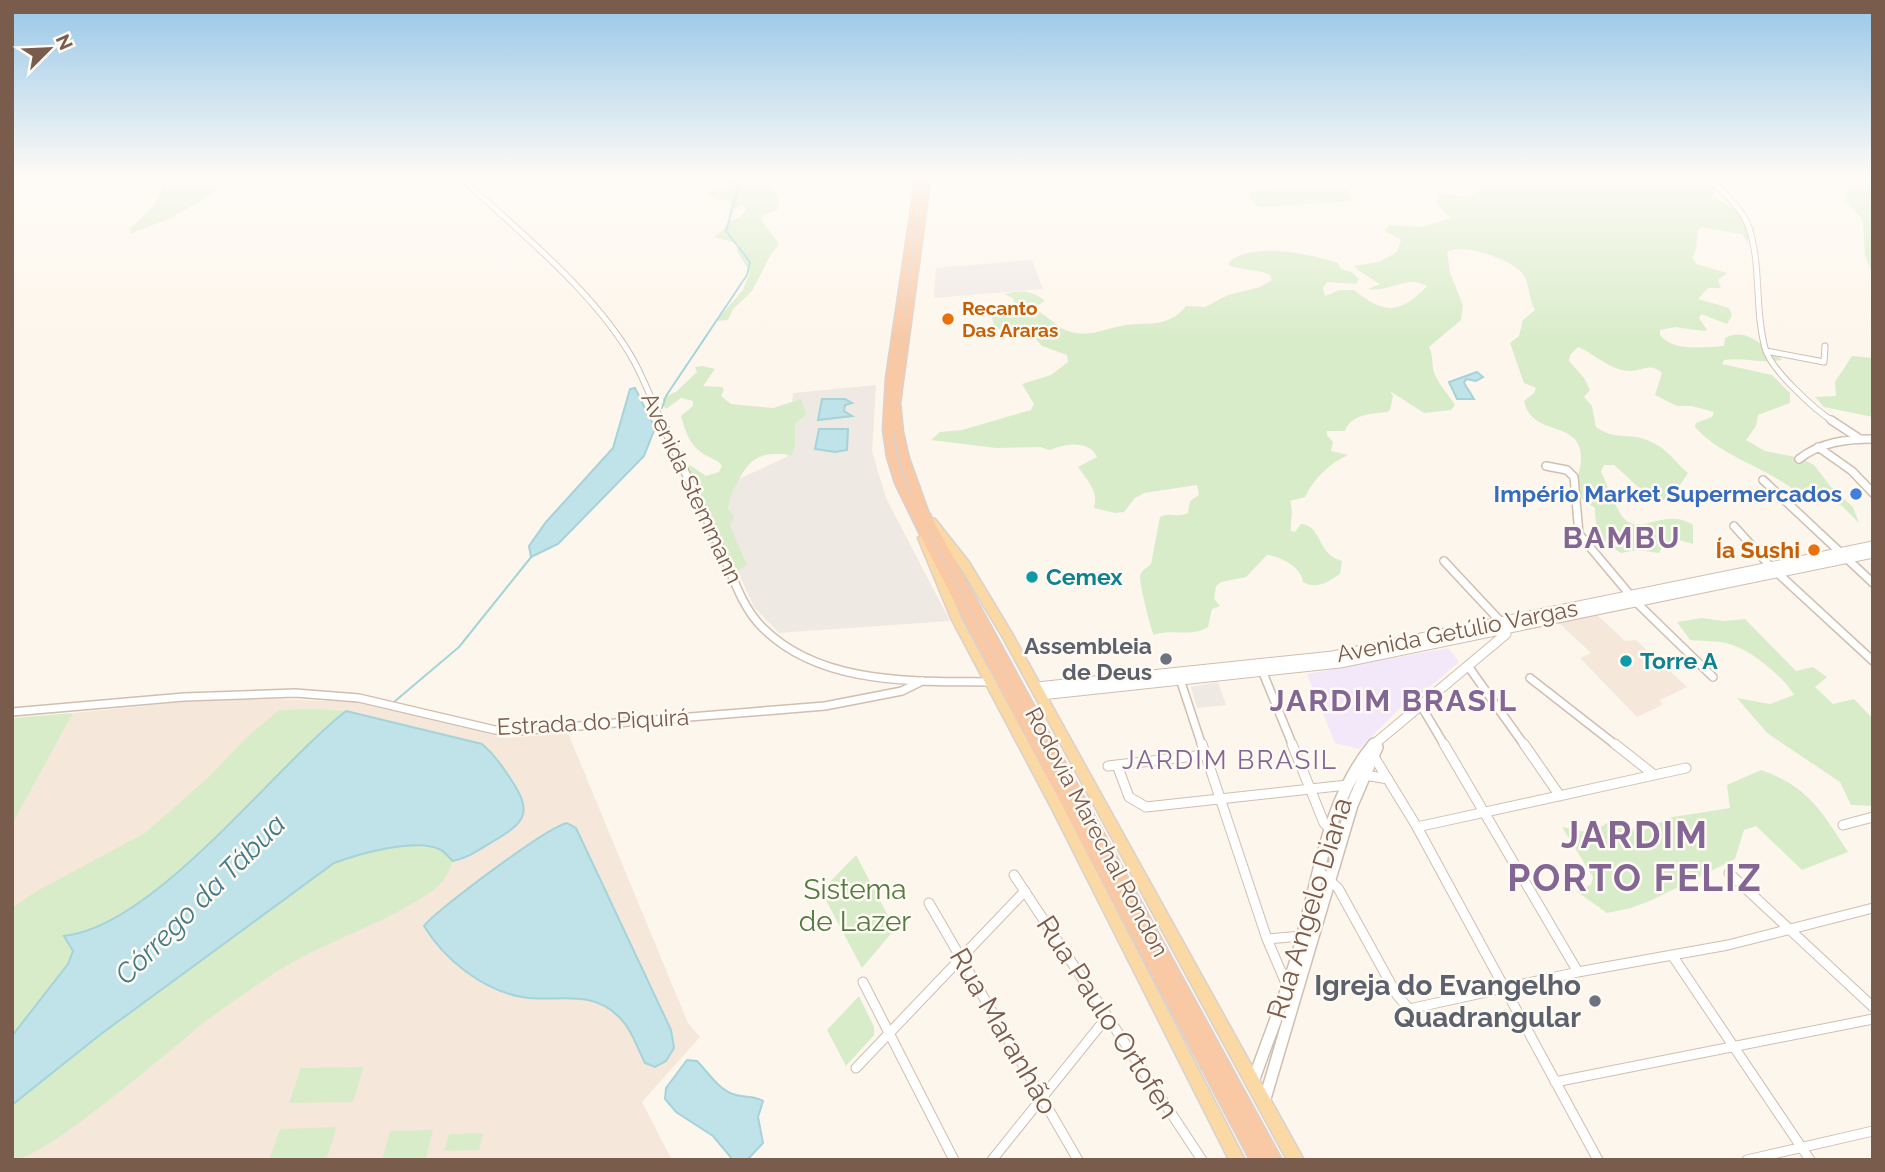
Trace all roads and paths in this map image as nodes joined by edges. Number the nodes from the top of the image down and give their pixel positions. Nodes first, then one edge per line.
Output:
1 (519, 230) edge
2 (912, 230) edge
3 (921, 230) edge
4 (1749, 230) edge
5 (1825, 346) dead end
6 (1765, 350) junction
7 (1860, 439) junction
8 (1873, 439) edge
9 (1818, 447) junction
10 (1799, 459) dead end
11 (1546, 466) dead end
12 (1763, 480) dead end
13 (1873, 493) edge
14 (919, 513) junction
15 (1734, 526) dead end
16 (1873, 546) edge
17 (1873, 553) edge
18 (1843, 555) junction
19 (1444, 561) dead end
20 (1773, 569) junction
21 (1873, 583) edge
22 (1633, 599) junction
23 (1503, 626) junction
24 (1873, 661) edge
25 (1468, 666) junction
26 (1261, 668) junction
27 (1178, 676) junction
28 (1713, 677) dead end
29 (1531, 678) dead end
30 (922, 681) junction
31 (991, 682) junction
32 (1039, 691) junction
33 (1420, 704) junction
34 (12, 712) edge
35 (1373, 748) junction
36 (1204, 755) junction
37 (1686, 768) dead end
38 (1653, 774) junction
39 (1365, 775) junction
40 (1391, 781) junction
41 (1347, 785) junction
42 (1309, 790) junction
43 (1560, 796) junction
44 (1219, 799) junction
45 (1484, 813) junction
46 (1873, 817) edge
47 (1843, 825) dead end
48 (1417, 827) junction
49 (1330, 832) junction
50 (1341, 840) junction
51 (1319, 871) junction
52 (1729, 873) dead end
53 (1014, 875) dead end
54 (1331, 880) junction
55 (1025, 891) junction
56 (929, 903) dead end
57 (1873, 908) edge
58 (1792, 930) junction
59 (1302, 936) junction
60 (1267, 939) junction
61 (1672, 955) junction
62 (961, 958) junction
63 (1578, 972) junction
64 (863, 982) dead end
65 (1286, 986) junction
66 (1505, 988) junction
67 (1297, 996) junction
68 (1872, 1007) edge
69 (1107, 1017) junction
70 (1873, 1019) edge
71 (890, 1033) junction
72 (1732, 1045) junction
73 (856, 1068) dead end
74 (1253, 1082) junction
75 (1555, 1082) junction
76 (1042, 1098) junction
77 (1264, 1102) junction
78 (1873, 1131) edge
79 (1801, 1147) junction
80 (954, 1160) edge
81 (992, 1160) edge
82 (1079, 1160) edge
83 (1202, 1160) edge
84 (1237, 1160) edge
85 (1259, 1160) edge
86 (1274, 1160) edge
87 (1296, 1160) edge
88 (1598, 1160) edge
89 (1747, 1160) edge
90 (1810, 1160) edge

1 - 30 street, Avenida Stemmann
2 - 14 highway, Rodovia Marechal Rondon
3 - 14 highway, Rodovia Marechal Rondon
4 - 6 street
5 - 6 street
6 - 7 street
7 - 8 street
7 - 9 street
9 - 10 street
9 - 13 street
11 - 22 street
12 - 18 street
14 - 31 main road
14 - 32 main road
14 - 85 highway, Rodovia Marechal Rondon
14 - 86 highway, Rodovia Marechal Rondon
15 - 20 street
16 - 18 street, Avenida Getúlio Vargas
17 - 18 street, Avenida Getúlio Vargas
18 - 20 street, Avenida Getúlio Vargas
18 - 21 street
19 - 23 street
20 - 22 street, Avenida Getúlio Vargas
20 - 24 street
22 - 23 street, Avenida Getúlio Vargas
22 - 28 street
23 - 25 street, Rua Angelo Diana
23 - 26 street, Avenida Getúlio Vargas
25 - 33 street, Rua Angelo Diana
25 - 43 street
26 - 27 street, Avenida Getúlio Vargas
26 - 42 street
27 - 32 street, Avenida Getúlio Vargas
27 - 36 street
29 - 38 street
30 - 31 street, Avenida Stemmann
30 - 34 street, Estrada do Piquirá
31 - 84 main road
32 - 74 main road
33 - 35 street, Rua Angelo Diana
33 - 45 street
35 - 39 street, Rua Angelo Diana
35 - 40 street
35 - 41 street, Rua Angelo Diana
36 - 44 street
36 - 44 street
37 - 38 street
38 - 43 street
39 - 40 street
39 - 50 street, Rua Angelo Diana
40 - 48 street
41 - 42 street
41 - 49 street, Rua Angelo Diana
42 - 44 street
42 - 49 street
43 - 45 street
44 - 60 street
45 - 48 street
45 - 63 street
46 - 47 street
48 - 66 street
49 - 50 street
49 - 51 street, Rua Angelo Diana
50 - 54 street, Rua Angelo Diana
51 - 54 street
51 - 59 street, Rua Angelo Diana
52 - 58 street
53 - 55 street, Rua Paulo Ortofen
54 - 66 street
54 - 67 street, Rua Angelo Diana
55 - 62 street
55 - 69 street, Rua Paulo Ortofen
56 - 62 street, Rua Maranhão
57 - 58 street
58 - 61 street
58 - 68 street
59 - 60 street
59 - 65 street, Rua Angelo Diana
60 - 65 street
61 - 63 street
61 - 72 street
62 - 71 street
62 - 76 street, Rua Maranhão
63 - 66 street
64 - 71 street
65 - 67 street
65 - 74 street, Rua Angelo Diana
66 - 75 street
67 - 77 street, Rua Angelo Diana
69 - 76 street
69 - 83 street, Rua Paulo Ortofen
70 - 72 street
71 - 73 street
71 - 80 street
72 - 75 street
72 - 79 street
74 - 77 main road
75 - 88 street
76 - 81 street
76 - 82 street, Rua Maranhão
77 - 87 main road
78 - 79 street
79 - 89 street
79 - 90 street

